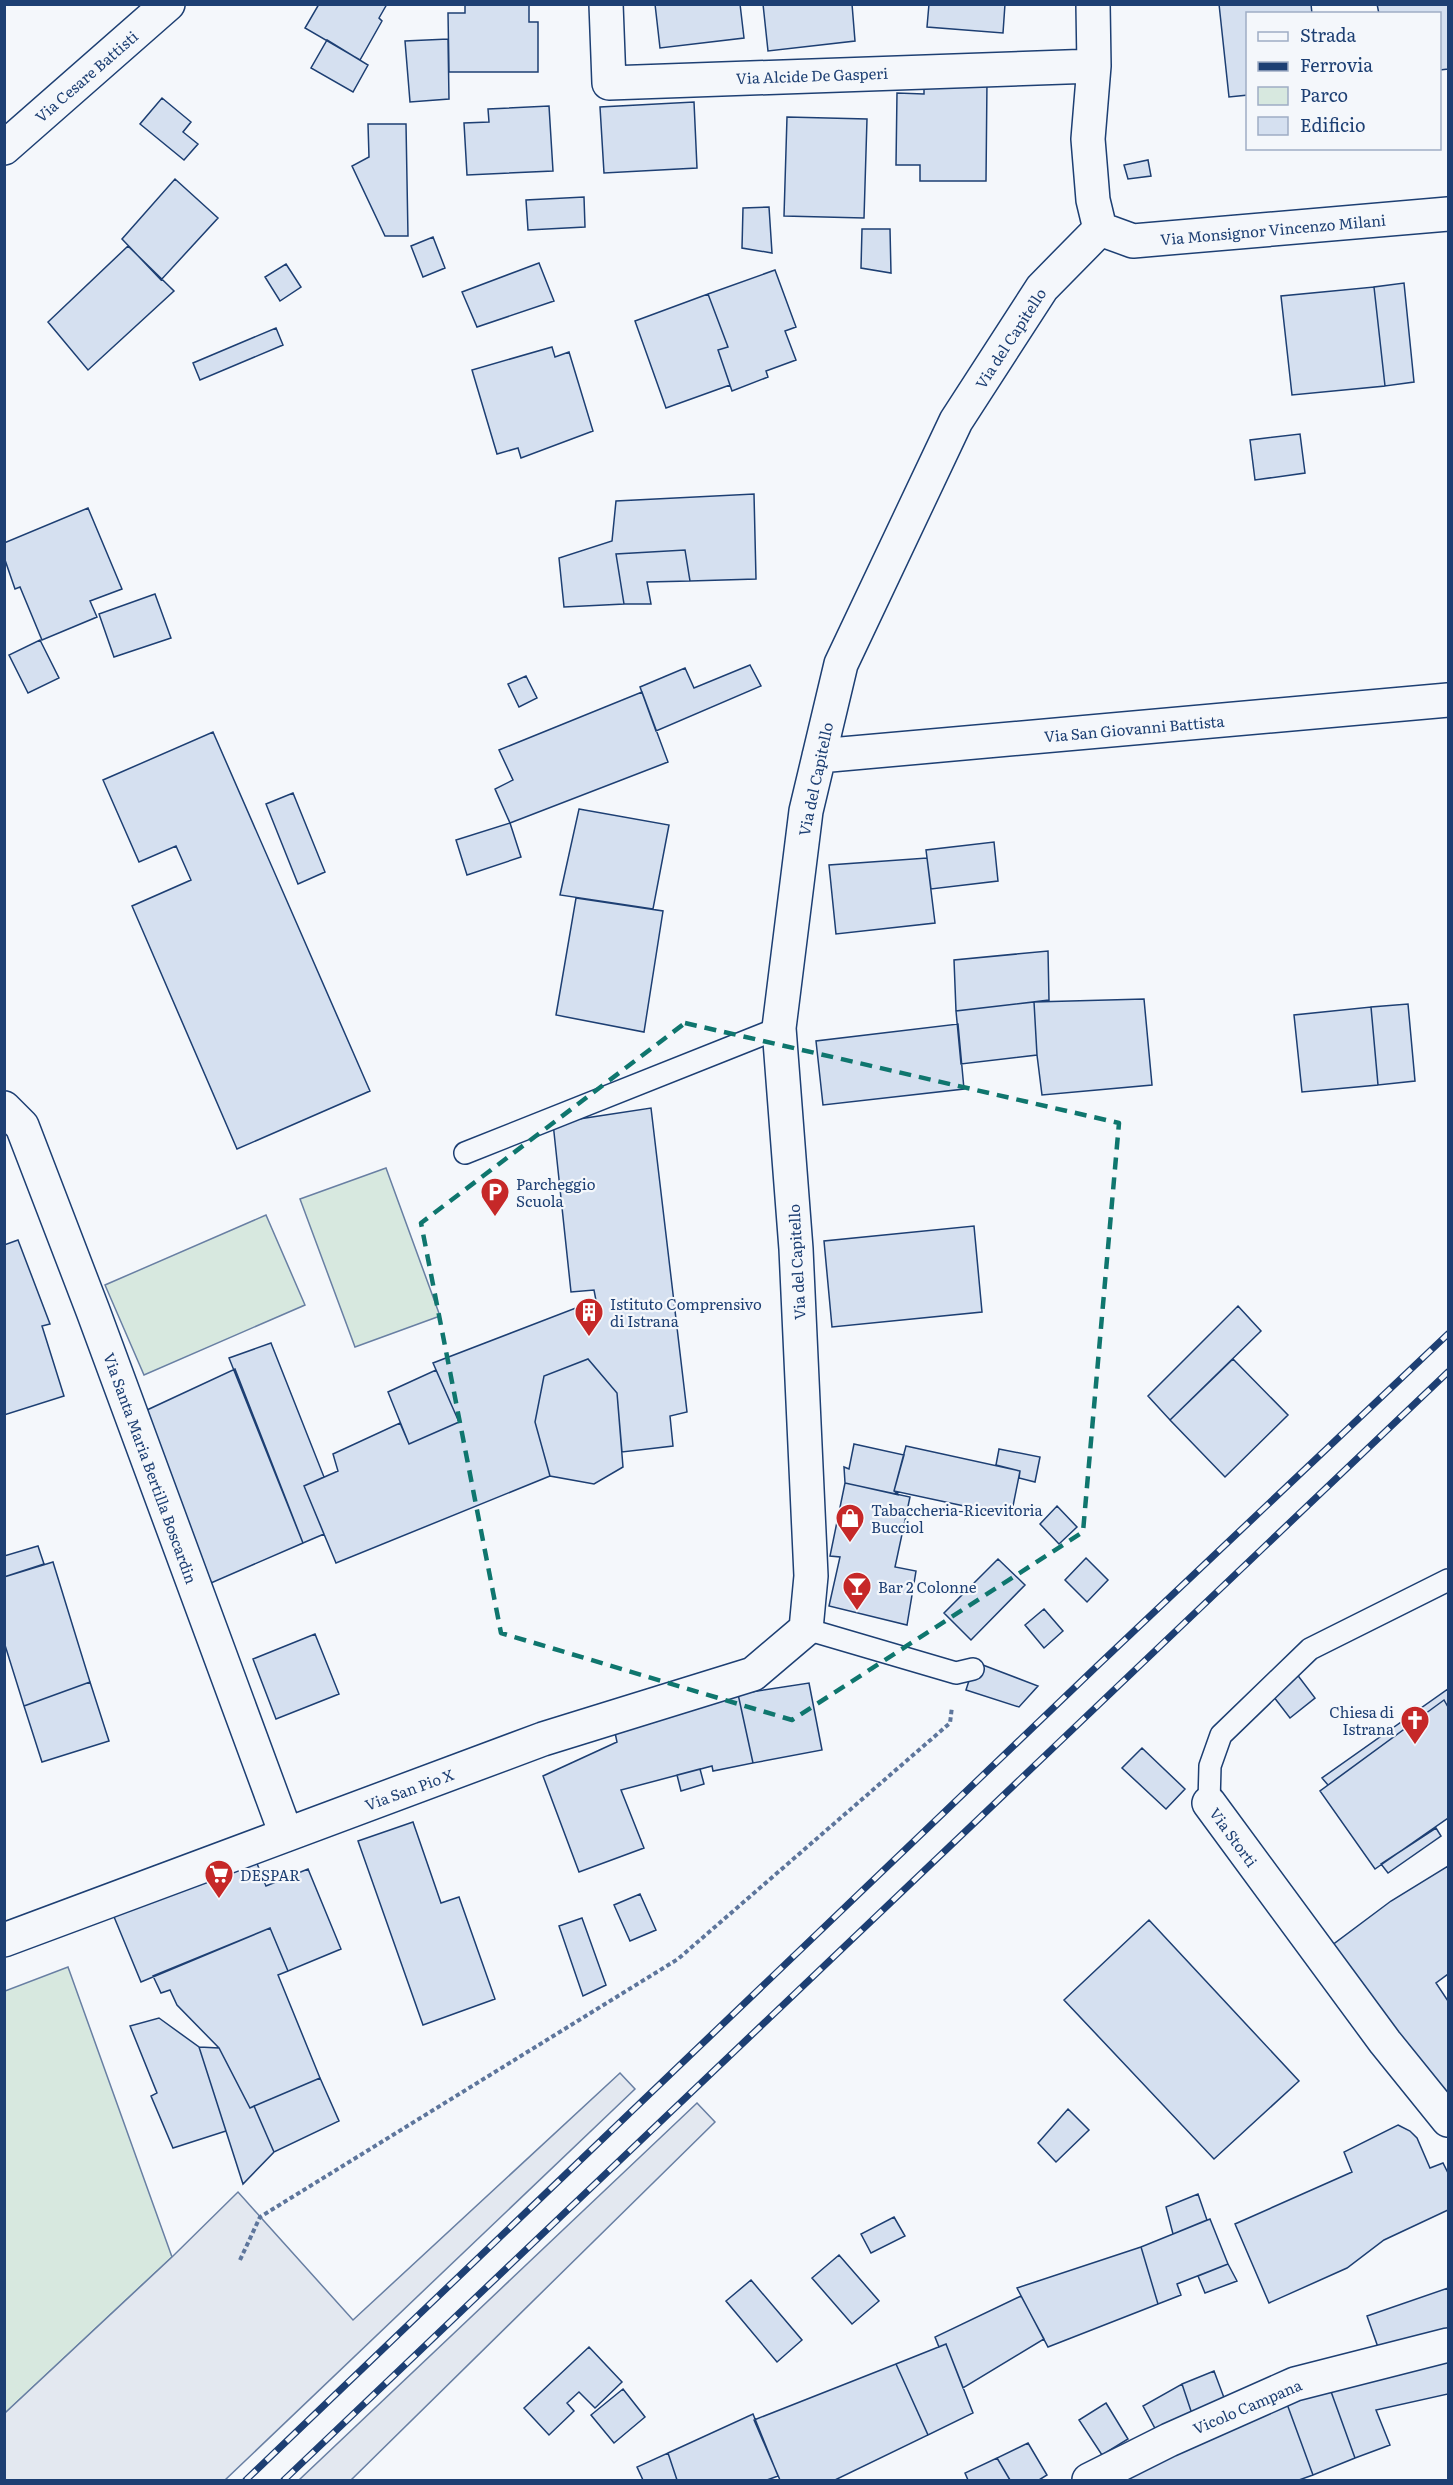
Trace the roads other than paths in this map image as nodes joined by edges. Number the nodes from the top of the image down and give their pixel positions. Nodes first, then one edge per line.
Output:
1 (168, 4) edge
2 (606, 4) edge
3 (1093, 4) edge
4 (1094, 66) junction
5 (4, 148) edge
6 (1449, 214) edge
7 (1100, 229) junction
8 (1449, 700) edge
9 (819, 756) junction
10 (779, 1028) junction
11 (4, 1108) edge
12 (465, 1153) dead end
13 (1449, 1580) edge
14 (806, 1629) junction
15 (973, 1669) dead end
16 (1209, 1803) joint
17 (286, 1834) junction
18 (4, 1940) edge
19 (1449, 2120) edge
20 (1449, 2345) edge
21 (1089, 2481) edge

1 - 5 street, Via Cesare Battisti
2 - 4 street, Via Alcide De Gasperi
3 - 4 street
4 - 7 street
6 - 7 street, Via Monsignor Vincenzo Milani
7 - 9 street, Via del Capitello
8 - 9 street, Via San Giovanni Battista
9 - 10 street, Via del Capitello
10 - 12 lane
10 - 14 street, Via del Capitello
11 - 17 street, Via Santa Maria Bertilla Boscardin
13 - 16 lane, Via Storti
14 - 15 lane
14 - 17 street, Via San Pio X
16 - 19 street, Via Storti
17 - 18 street, Via San Pio X
20 - 21 street, Vicolo Campana

